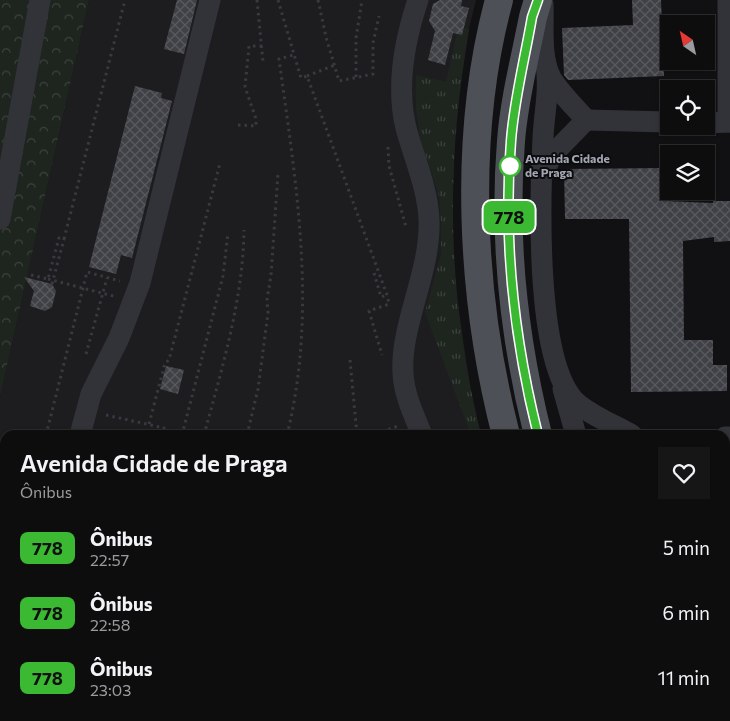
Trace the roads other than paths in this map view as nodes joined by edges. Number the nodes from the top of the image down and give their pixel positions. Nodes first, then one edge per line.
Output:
1 (40, 0) edge
2 (210, 0) edge
3 (418, 0) edge
4 (499, 0) edge
5 (538, 0) edge
6 (543, 0) edge
7 (728, 0) edge
8 (546, 66) junction
9 (586, 120) junction
10 (660, 122) edge
11 (729, 122) edge
12 (715, 123) edge
13 (542, 179) junction
14 (0, 220) edge
15 (562, 383) junction
16 (81, 430) edge
17 (420, 430) edge
18 (505, 430) edge
19 (537, 430) edge
20 (575, 430) edge
21 (624, 430) edge

1 - 14 street
2 - 16 street
3 - 17 street
4 - 18 main road
5 - 19 main road
6 - 8 street
7 - 11 street
8 - 9 street
8 - 13 street
9 - 10 street
9 - 13 street
11 - 12 street
13 - 15 street
15 - 20 street
15 - 21 street

